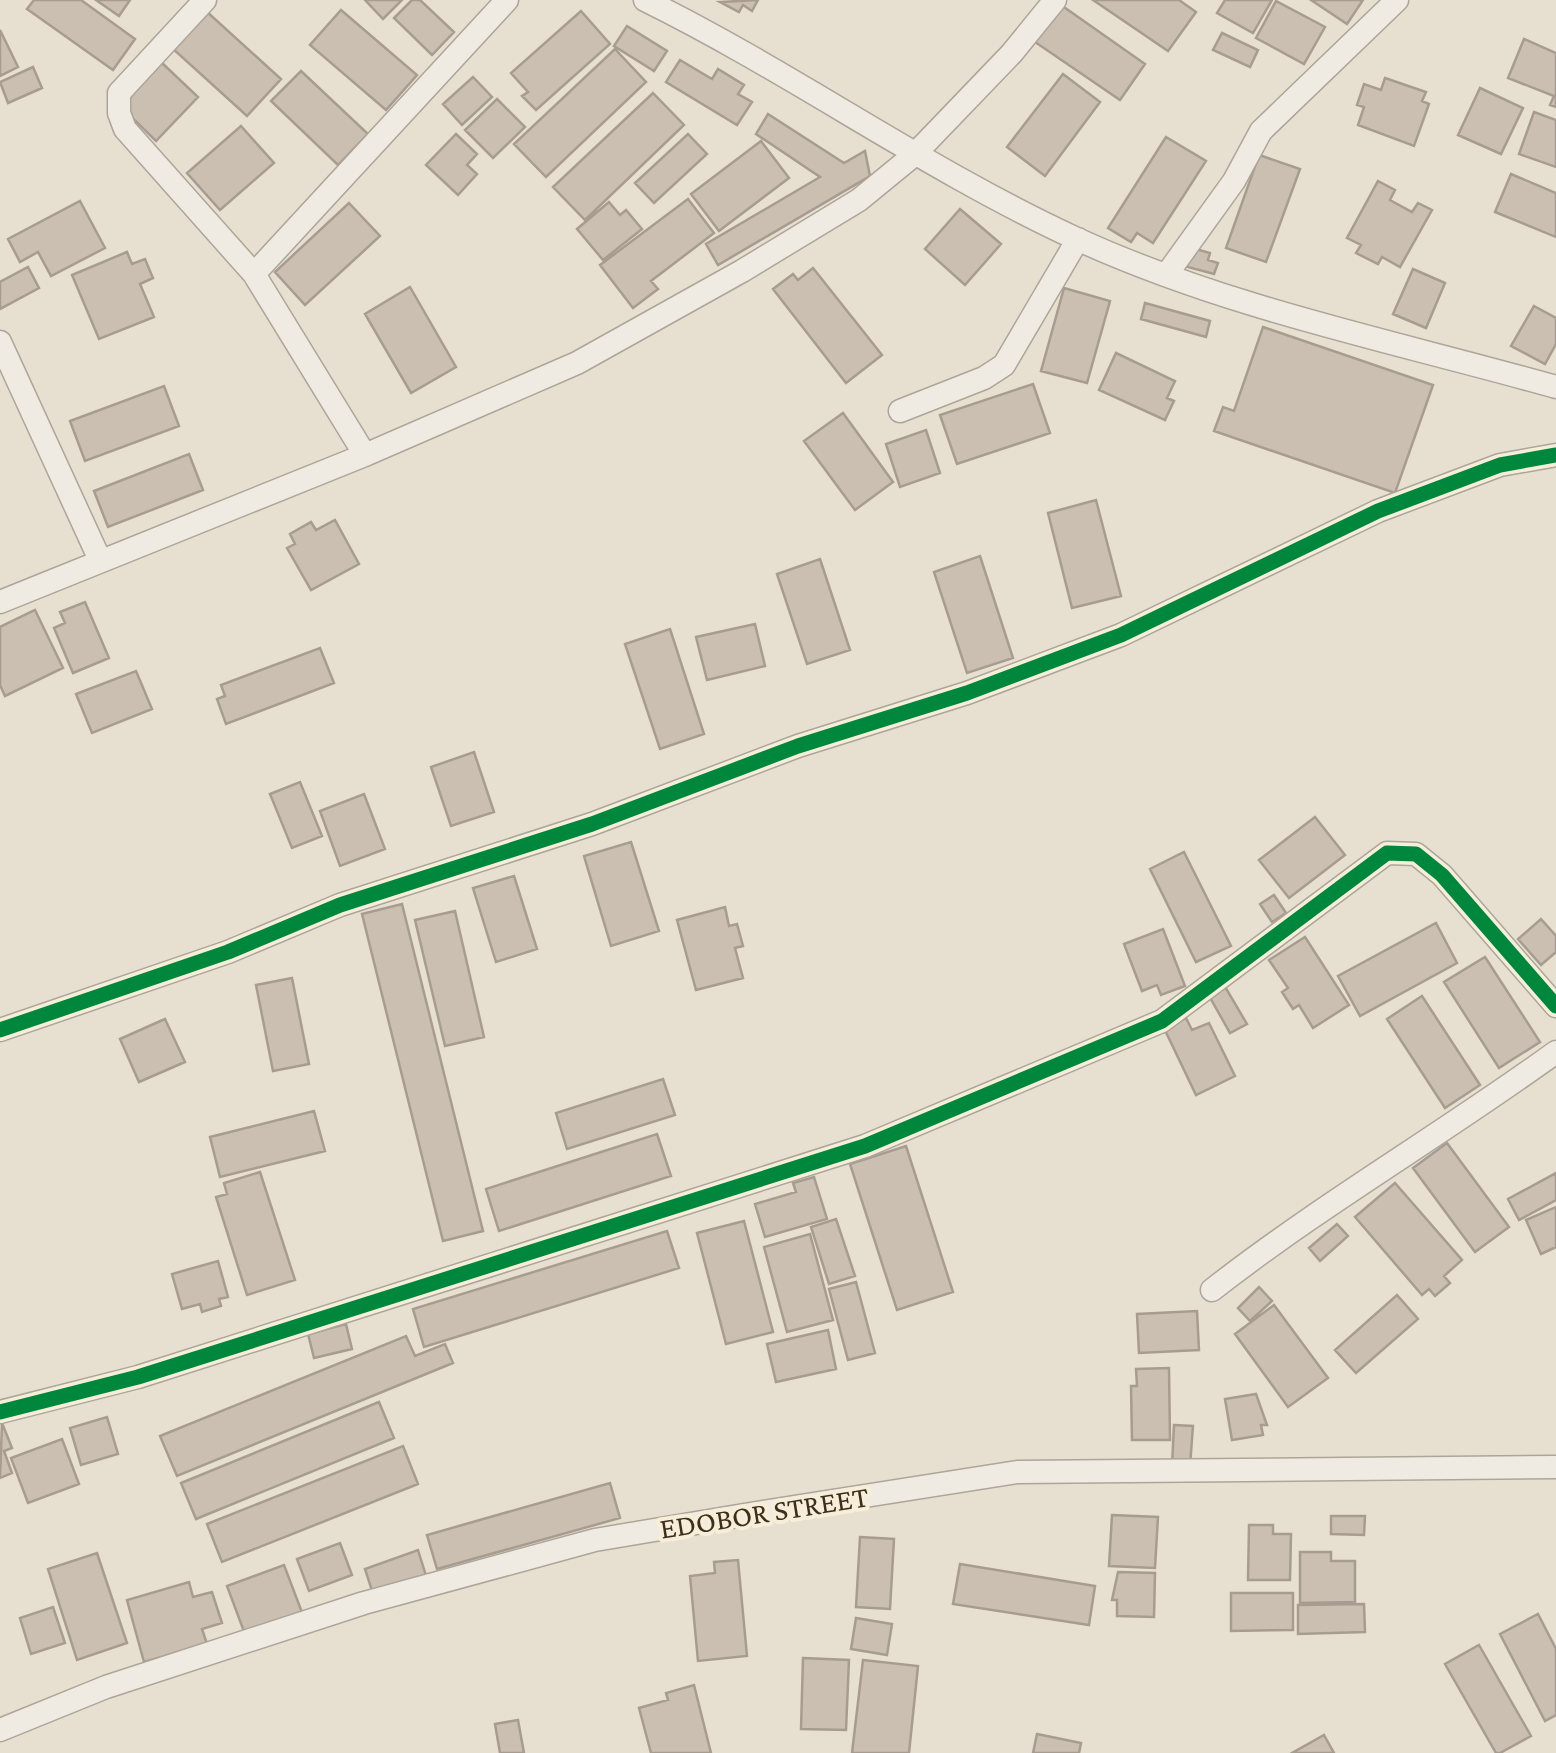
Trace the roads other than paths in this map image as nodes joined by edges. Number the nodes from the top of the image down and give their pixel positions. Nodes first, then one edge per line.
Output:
1 (506, 0) edge
2 (645, 0) edge
3 (1055, 0) edge
4 (1397, 0) edge
5 (195, 3) edge
6 (689, 10) edge
7 (914, 155) junction
8 (1078, 240) junction
9 (254, 274) junction
10 (1167, 274) junction
11 (0, 342) edge
12 (1556, 386) edge
13 (900, 411) dead end
14 (364, 456) junction
15 (1556, 456) edge
16 (100, 560) junction
17 (0, 602) edge
18 (1556, 1006) edge
19 (0, 1030) edge
20 (1556, 1052) edge
21 (1212, 1290) dead end
22 (0, 1412) edge
23 (1556, 1468) edge
24 (0, 1730) edge

1 - 9 street
2 - 6 street
3 - 7 street
4 - 10 street
5 - 9 street
6 - 7 street
7 - 8 street
7 - 14 street
8 - 10 street
8 - 13 street
9 - 14 street
10 - 12 street
11 - 16 street
14 - 16 street
15 - 19 street
16 - 17 street
18 - 22 street
20 - 21 street
23 - 24 street, EDOBOR STREET

